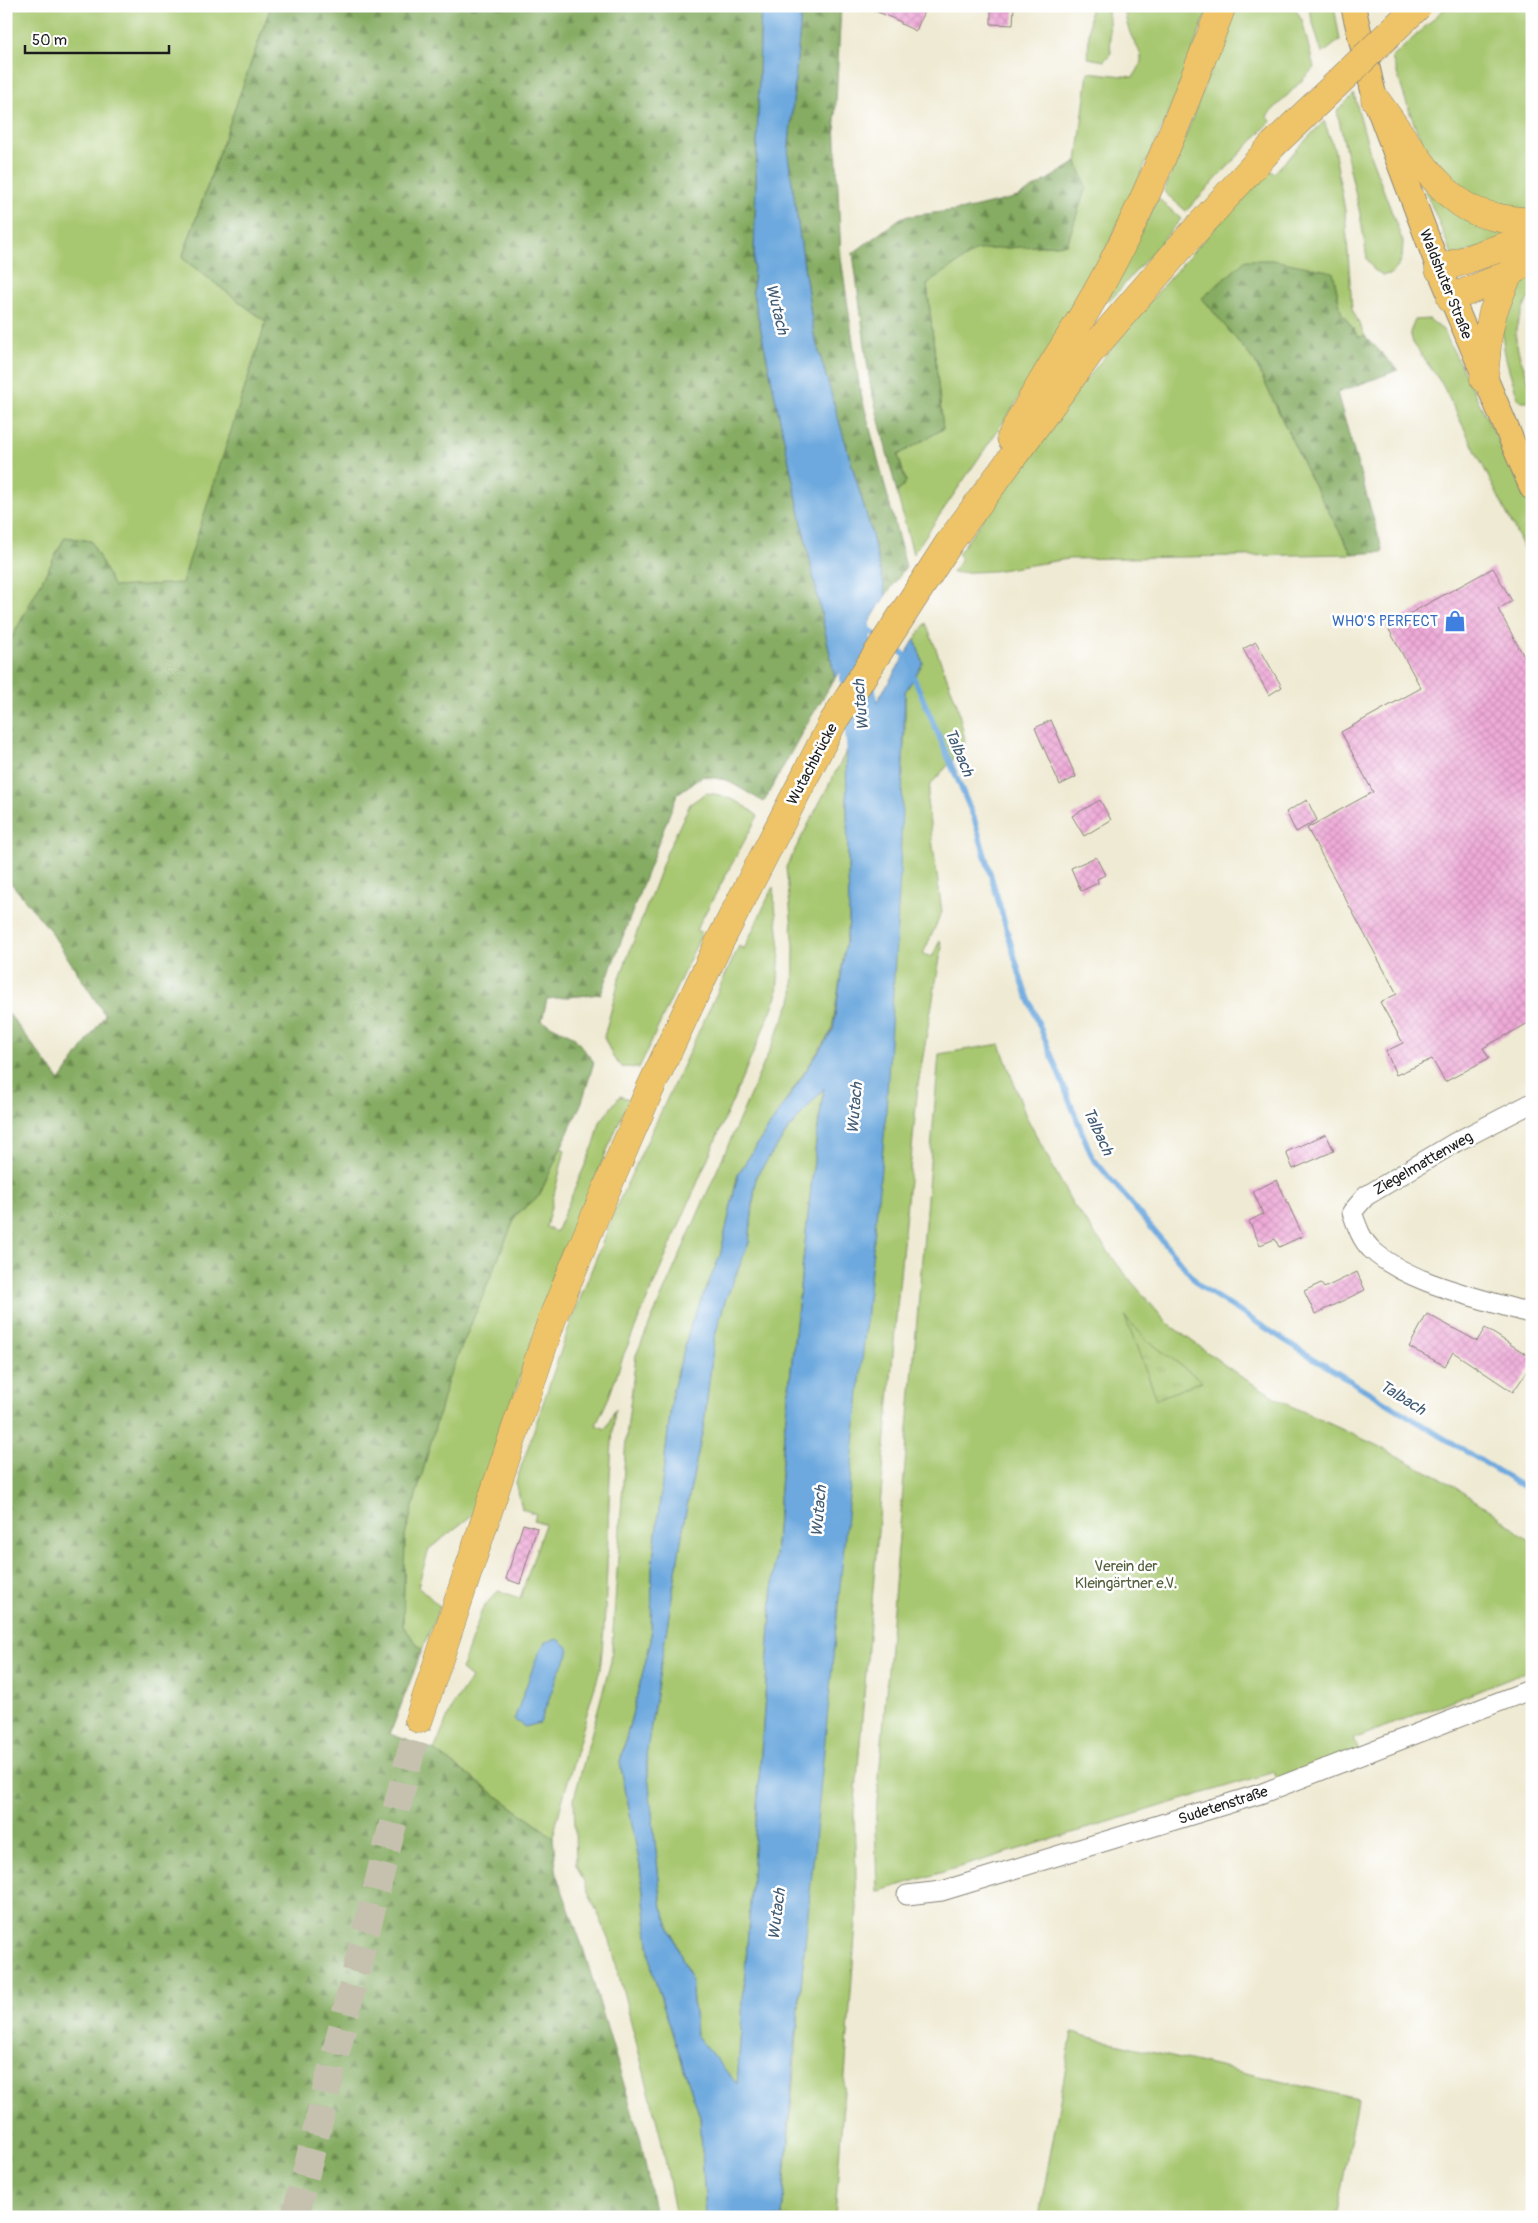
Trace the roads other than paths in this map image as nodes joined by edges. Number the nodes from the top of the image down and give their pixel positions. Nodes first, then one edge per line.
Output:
1 (1222, 6) edge
2 (1353, 6) edge
3 (1418, 6) edge
4 (1372, 87) junction
5 (1532, 222) edge
6 (1532, 237) edge
7 (1532, 256) edge
8 (1439, 269) junction
9 (1508, 275) junction
10 (1451, 298) junction
11 (1484, 379) junction
12 (1532, 488) edge
13 (975, 508) junction
14 (1532, 1102) edge
15 (1532, 1314) edge
16 (1532, 1689) edge
17 (419, 1720) tunnel mouth
18 (907, 1895) dead end

1 - 13 highway
2 - 4 main road, Waldshuter Straße
3 - 13 highway, bridge
4 - 5 highway
4 - 8 main road, Waldshuter Straße
6 - 8 highway
7 - 9 highway
8 - 10 main road, Waldshuter Straße
9 - 10 highway
9 - 11 highway
10 - 11 main road, Waldshuter Straße
11 - 12 main road, Waldshuter Straße
13 - 17 highway, Wutachbrücke
14 - 15 street, Ziegelmattenweg
16 - 18 street, Sudetenstraße

